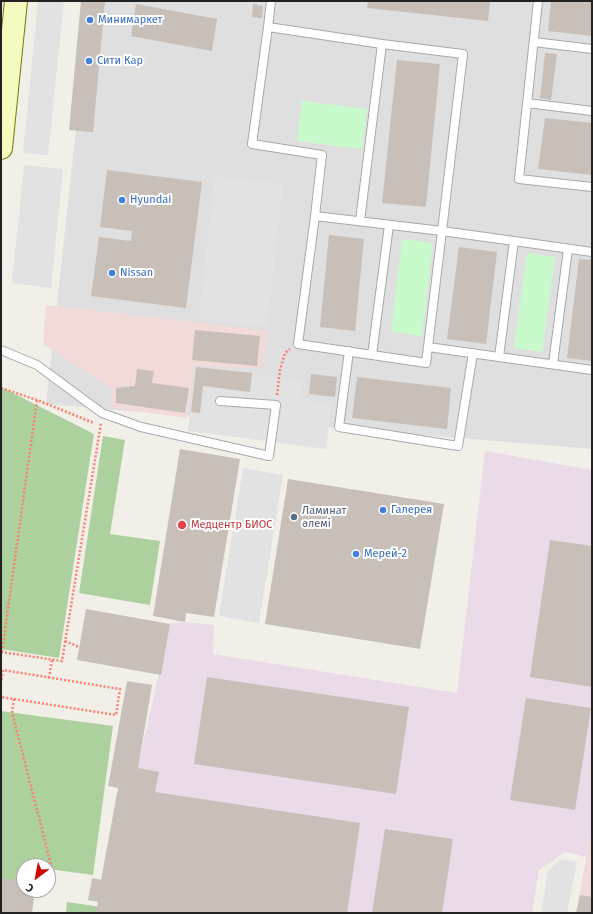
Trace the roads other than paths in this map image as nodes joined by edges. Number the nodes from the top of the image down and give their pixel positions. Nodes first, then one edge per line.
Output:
1 (16, 1) edge
2 (271, 1) edge
3 (538, 1) edge
4 (268, 27) junction
5 (534, 42) junction
6 (382, 44) junction
7 (592, 49) edge
8 (527, 103) junction
9 (592, 111) edge
10 (1, 148) edge
11 (592, 187) edge
12 (315, 216) junction
13 (360, 221) junction
14 (389, 225) junction
15 (442, 231) junction
16 (514, 241) junction
17 (568, 249) junction
18 (592, 252) edge
19 (428, 347) junction
20 (1, 350) edge
21 (349, 351) junction
22 (472, 353) junction
23 (372, 355) junction
24 (499, 357) junction
25 (553, 364) junction
26 (592, 370) edge
27 (220, 401) dead end

1 - 10 main road
2 - 4 lane
3 - 5 lane
4 - 6 lane
4 - 12 lane
5 - 7 lane
5 - 8 lane
6 - 13 lane
6 - 15 lane
8 - 9 lane
8 - 11 lane
12 - 13 lane
12 - 21 lane
13 - 14 lane
14 - 15 lane
14 - 23 lane
15 - 16 lane
15 - 19 lane
16 - 17 lane
16 - 24 lane
17 - 18 lane
17 - 25 lane
19 - 22 lane
19 - 23 lane
20 - 27 lane
21 - 22 lane
21 - 23 lane
22 - 24 lane
24 - 25 lane
25 - 26 lane

